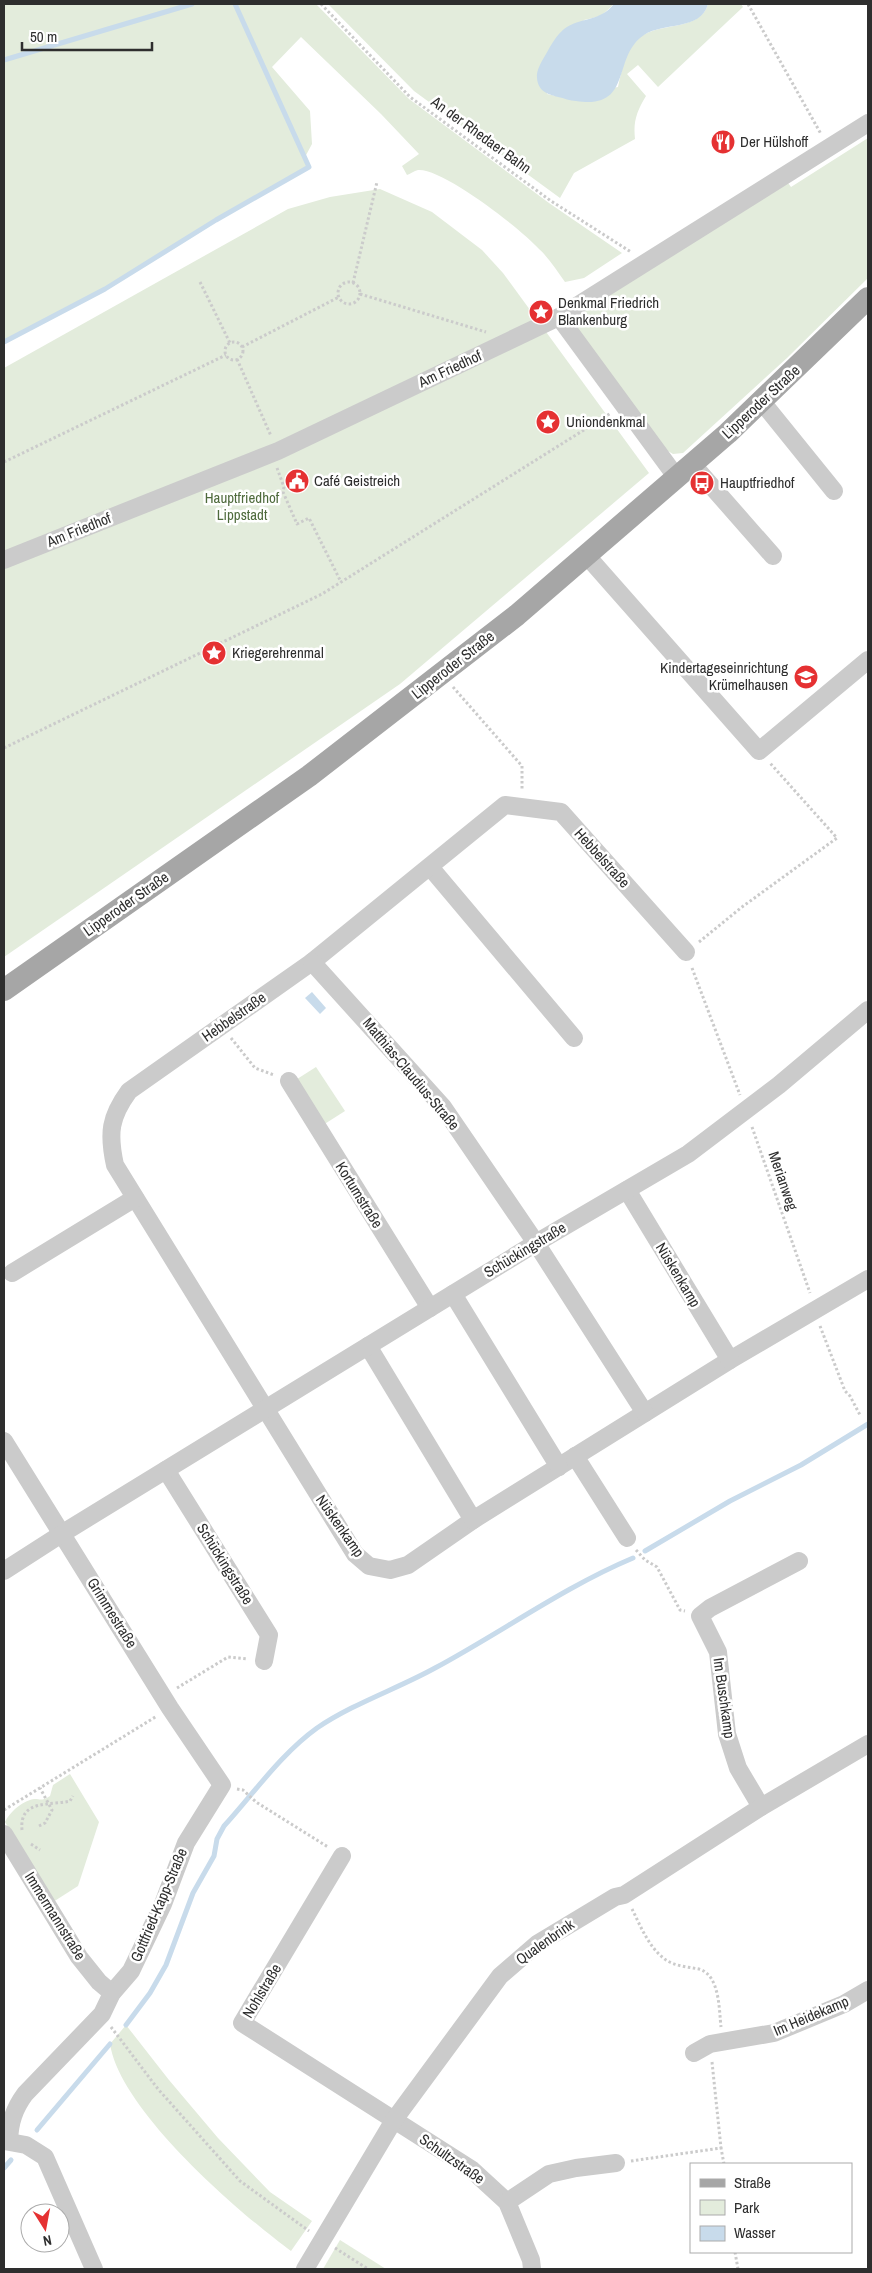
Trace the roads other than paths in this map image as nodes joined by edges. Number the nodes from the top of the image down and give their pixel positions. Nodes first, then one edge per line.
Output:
1 (868, 123) edge
2 (868, 298) edge
3 (559, 317) junction
4 (762, 402) junction
5 (685, 472) junction
6 (834, 491) dead end
7 (587, 556) junction
8 (773, 556) dead end
9 (4, 560) edge
10 (868, 660) edge
11 (430, 867) junction
12 (686, 952) road end
13 (312, 962) junction
14 (4, 990) edge
15 (868, 1010) edge
16 (574, 1038) dead end
17 (289, 1081) road end
18 (627, 1190) junction
19 (135, 1198) junction
20 (536, 1243) junction
21 (12, 1273) dead end
22 (868, 1279) edge
23 (453, 1294) junction
24 (430, 1308) junction
25 (368, 1346) junction
26 (730, 1360) junction
27 (265, 1411) junction
28 (645, 1413) junction
29 (4, 1441) edge
30 (575, 1456) junction
31 (559, 1467) junction
32 (166, 1470) junction
33 (473, 1520) junction
34 (63, 1533) junction
35 (627, 1538) road end
36 (799, 1561) dead end
37 (4, 1571) edge
38 (264, 1661) road end
39 (868, 1744) edge
40 (222, 1785) joint
41 (761, 1807) junction
42 (4, 1834) edge
43 (342, 1856) road end
44 (868, 1990) edge
45 (112, 1993) junction
46 (694, 2053) dead end
47 (394, 2120) junction
48 (6, 2141) edge
49 (616, 2163) road end
50 (507, 2202) junction
51 (94, 2269) edge
52 (305, 2269) edge
53 (532, 2269) edge

1 - 3 street, Am Friedhof
2 - 4 main road, Lipperoder Straße
3 - 5 street
3 - 9 street, Am Friedhof
4 - 5 main road, Lipperoder Straße
4 - 6 street
5 - 7 main road, Lipperoder Straße
5 - 8 street
7 - 10 street
7 - 14 main road, Lipperoder Straße
11 - 12 street, Hebbelstraße
11 - 13 street, Hebbelstraße
11 - 16 street
13 - 19 street, Hebbelstraße
13 - 20 street, Matthias-Claudius-Straße
15 - 18 street, Schückingstraße
17 - 24 street, Kortumstraße
18 - 20 street, Schückingstraße
18 - 26 street, Nüskenkamp
19 - 21 street
19 - 27 street, Hebbelstraße
20 - 23 street, Schückingstraße
20 - 28 street
22 - 26 street, Nüskenkamp
23 - 24 street, Schückingstraße
23 - 31 street
24 - 25 street, Schückingstraße
25 - 27 street, Schückingstraße
25 - 33 street
26 - 28 street, Nüskenkamp
27 - 32 street, Schückingstraße
27 - 33 street, Nüskenkamp
28 - 30 street, Nüskenkamp
29 - 34 street, Grimmestraße
30 - 31 street, Nüskenkamp
30 - 35 street
31 - 33 street, Nüskenkamp
32 - 34 street, Schückingstraße
32 - 38 street, Schückingstraße
34 - 37 street, Schückingstraße
34 - 40 street, Grimmestraße
36 - 41 street, Im Buschkamp
39 - 41 street, Qualenbrink
40 - 45 street, Gottfried-Kapp-Straße
41 - 47 street, Qualenbrink
42 - 45 street, Immermannstraße
43 - 47 street, Nohlstraße
44 - 46 street, Im Heidekamp
45 - 48 street, Gottfried-Kapp-Straße
47 - 50 street, Schultzstraße
47 - 52 street, Qualenbrink
48 - 51 street
49 - 50 street
50 - 53 street, Schultzstraße

